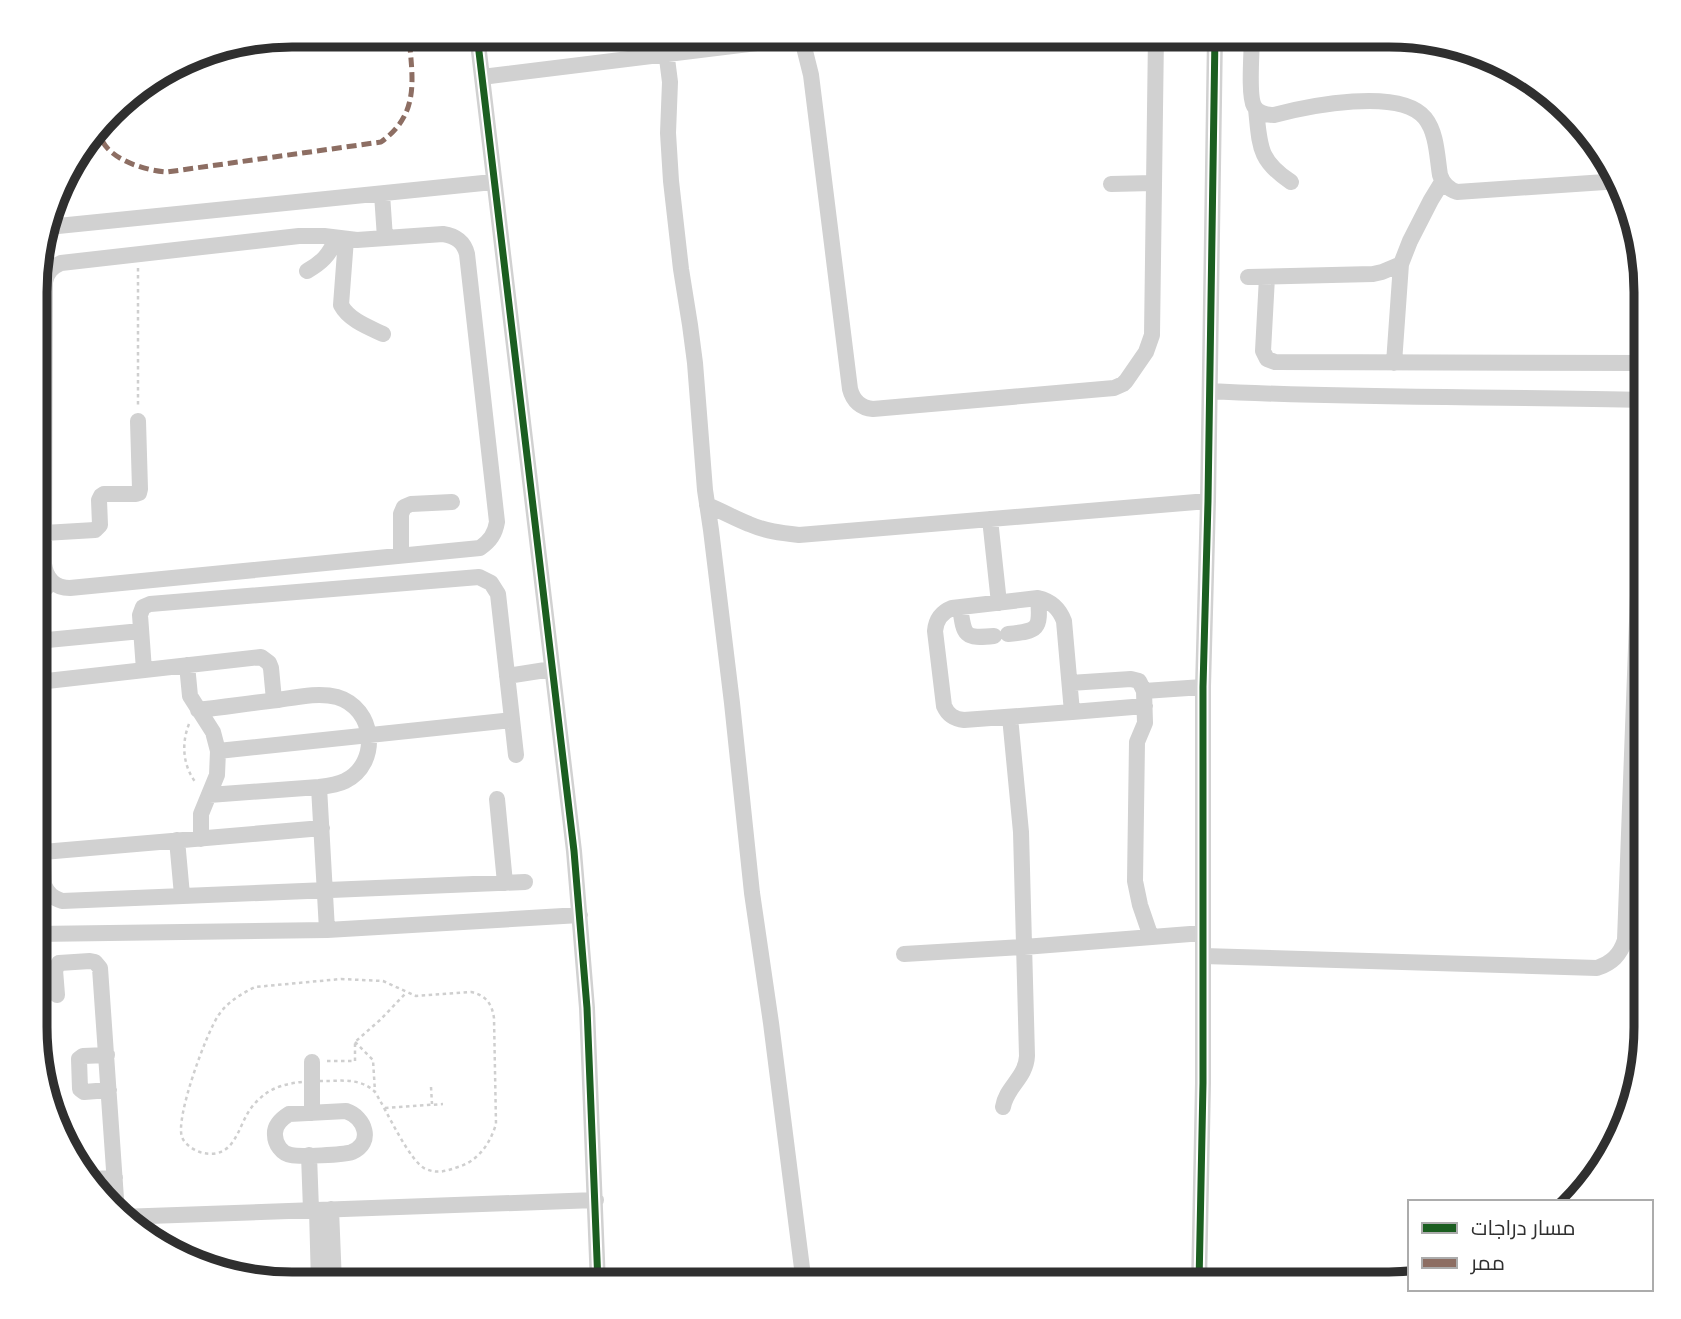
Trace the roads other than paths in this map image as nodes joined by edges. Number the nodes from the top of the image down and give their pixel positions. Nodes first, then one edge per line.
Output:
1 (479, 48) edge
2 (666, 48) edge
3 (712, 48) edge
4 (804, 48) edge
5 (1156, 48) edge
6 (1214, 48) edge
7 (1252, 48) edge
8 (667, 54) junction
9 (482, 77) junction
10 (1256, 109) junction
11 (1290, 182) dead end
12 (1442, 182) junction
13 (1607, 182) edge
14 (493, 183) junction
15 (1153, 183) junction
16 (1111, 184) dead end
17 (382, 194) junction
18 (57, 226) edge
19 (341, 239) junction
20 (385, 239) junction
21 (1401, 264) junction
22 (306, 271) dead end
23 (48, 273) edge
24 (1248, 277) dead end
25 (1267, 277) junction
26 (383, 334) dead end
27 (1394, 363) junction
28 (1634, 363) edge
29 (1210, 391) junction
30 (1634, 400) edge
31 (138, 421) road end
32 (1208, 501) junction
33 (452, 502) dead end
34 (707, 505) junction
35 (990, 519) junction
36 (47, 533) edge
37 (401, 555) junction
38 (47, 577) edge
39 (51, 582) junction
40 (47, 586) edge
41 (1038, 598) junction
42 (999, 603) junction
43 (960, 607) junction
44 (141, 631) junction
45 (47, 640) edge
46 (187, 665) junction
47 (552, 669) junction
48 (144, 670) junction
49 (507, 676) junction
50 (48, 681) edge
51 (1070, 683) junction
52 (1203, 687) junction
53 (1144, 699) junction
54 (274, 700) junction
55 (1072, 712) junction
56 (194, 715) junction
57 (1633, 716) edge
58 (1010, 717) junction
59 (512, 720) junction
60 (370, 735) junction
61 (218, 751) junction
62 (516, 754) dead end
63 (319, 788) junction
64 (204, 791) junction
65 (497, 799) dead end
66 (321, 828) junction
67 (201, 839) junction
68 (177, 841) junction
69 (48, 852) edge
70 (525, 882) dead end
71 (505, 883) junction
72 (325, 889) junction
73 (48, 892) edge
74 (182, 895) junction
75 (580, 915) junction
76 (327, 930) junction
77 (1203, 933) junction
78 (48, 934) edge
79 (1151, 937) junction
80 (1024, 947) junction
81 (904, 954) dead end
82 (1203, 956) junction
83 (57, 995) dead end
84 (107, 1055) junction
85 (312, 1062) road end
86 (109, 1090) junction
87 (1003, 1107) dead end
88 (312, 1113) junction
89 (309, 1155) junction
90 (115, 1178) junction
91 (101, 1179) edge
92 (116, 1196) edge
93 (596, 1200) junction
94 (320, 1210) junction
95 (138, 1216) edge
96 (319, 1271) edge
97 (332, 1271) edge
98 (598, 1271) edge
99 (802, 1271) edge
100 (1199, 1272) edge

1 - 9 street
2 - 8 street
3 - 8 street
4 - 15 street
5 - 15 street
6 - 29 street
7 - 10 street
8 - 9 street
8 - 34 street
9 - 14 street
10 - 11 street
10 - 12 street
12 - 13 street
12 - 21 street
14 - 17 street
14 - 47 street
15 - 16 street
17 - 18 street
17 - 20 street
19 - 20 street
19 - 22 street
19 - 23 street
19 - 26 street
20 - 37 street
21 - 25 street
21 - 27 street
24 - 25 street
25 - 27 street
27 - 28 street
29 - 30 street
29 - 32 street
31 - 36 street
32 - 35 street
32 - 52 street
33 - 37 street
34 - 35 street
34 - 99 street
35 - 42 street
37 - 39 street
38 - 39 street
39 - 40 street
41 - 42 street
41 - 43 street
41 - 51 street
42 - 43 street
43 - 58 street
44 - 45 street
44 - 48 street
44 - 49 street
46 - 48 street
46 - 54 street
46 - 56 street
47 - 49 street
47 - 75 street
48 - 50 street
49 - 59 street
51 - 53 street
51 - 55 street
52 - 53 street
52 - 77 street
53 - 55 street
53 - 79 street
54 - 56 street
54 - 60 street
55 - 58 street
56 - 61 street
57 - 82 street
58 - 80 street
59 - 60 street
59 - 62 street
60 - 61 street
60 - 63 street
61 - 64 street
63 - 64 street
63 - 66 street
64 - 67 street
65 - 71 street
66 - 67 street
66 - 72 street
67 - 68 street
68 - 69 street
68 - 74 street
70 - 71 street
71 - 72 street
72 - 74 street
72 - 76 street
73 - 74 street
75 - 76 street
75 - 93 street
76 - 78 street
77 - 79 street
77 - 82 street
79 - 80 street
80 - 81 street
80 - 87 street
82 - 100 street
83 - 84 street
84 - 86 street
84 - 86 street
85 - 88 street
86 - 90 street
88 - 89 street
88 - 89 street
89 - 94 street
90 - 91 street
90 - 92 street
93 - 94 street
93 - 98 street
94 - 95 street
94 - 96 street
94 - 97 street

